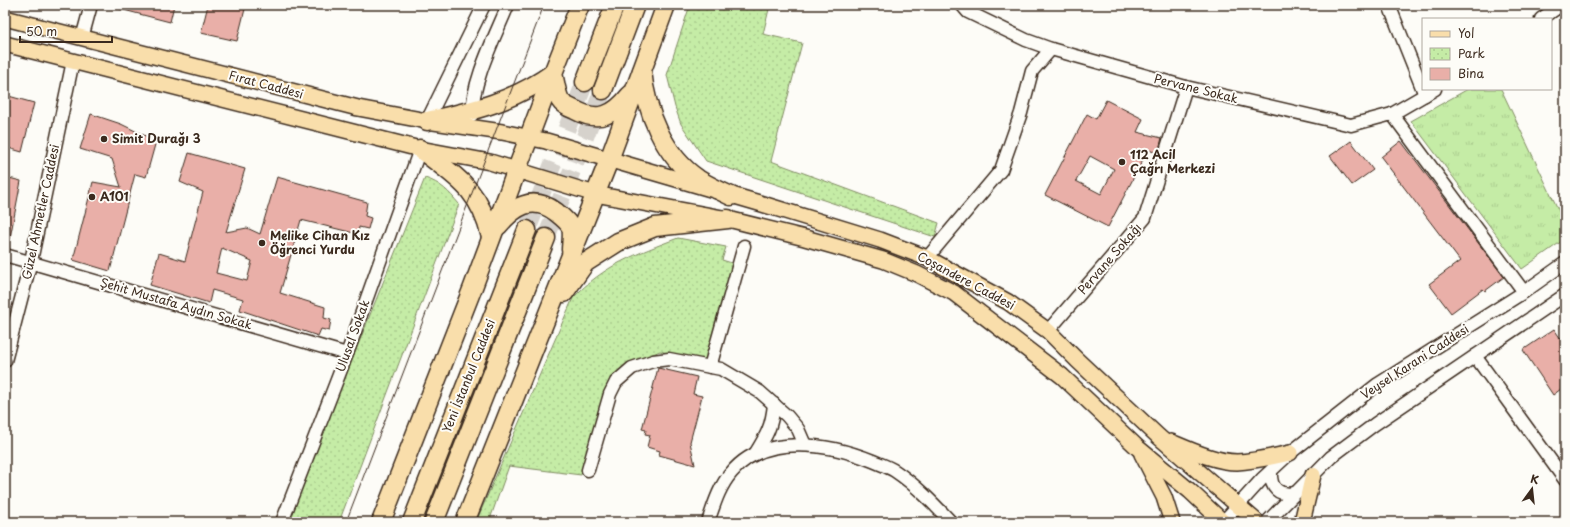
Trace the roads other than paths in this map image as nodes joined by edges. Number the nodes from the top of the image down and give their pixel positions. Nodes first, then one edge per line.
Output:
1 (91, 5) edge
2 (484, 5) edge
3 (508, 5) edge
4 (580, 5) edge
5 (615, 5) edge
6 (635, 5) edge
7 (666, 5) edge
8 (962, 5) edge
9 (1389, 5) edge
10 (1561, 5) edge
11 (5, 18) edge
12 (1542, 18) edge
13 (82, 38) junction
14 (5, 44) edge
15 (1051, 49) junction
16 (73, 61) junction
17 (642, 70) junction
18 (553, 73) junction
19 (1422, 75) edge
20 (585, 82) tunnel mouth
21 (1186, 87) junction
22 (603, 90) tunnel mouth
23 (634, 90) junction
24 (1430, 92) edge
25 (1392, 114) junction
26 (472, 119) junction
27 (428, 121) junction
28 (530, 137) junction
29 (420, 149) junction
30 (610, 160) junction
31 (516, 171) junction
32 (596, 194) junction
33 (731, 196) junction
34 (728, 219) junction
35 (527, 230) tunnel mouth
36 (492, 235) junction
37 (546, 238) tunnel mouth
38 (744, 246) dead end
39 (5, 255) edge
40 (571, 256) junction
41 (927, 258) junction
42 (31, 261) junction
43 (1565, 263) edge
44 (1524, 292) junction
45 (1565, 295) edge
46 (548, 317) junction
47 (1048, 331) junction
48 (347, 354) junction
49 (1475, 356) junction
50 (5, 361) edge
51 (710, 367) junction
52 (774, 404) junction
53 (1159, 437) junction
54 (805, 445) junction
55 (1138, 448) junction
56 (1290, 453) junction
57 (755, 454) junction
58 (588, 470) dead end
59 (1271, 471) junction
60 (1313, 475) junction
61 (1565, 480) edge
62 (1295, 493) junction
63 (1238, 506) junction
64 (282, 522) edge
65 (380, 522) edge
66 (412, 522) edge
67 (434, 522) edge
68 (465, 522) edge
69 (708, 522) edge
70 (951, 522) edge
71 (1172, 522) edge
72 (1223, 522) edge
73 (1257, 522) edge
74 (1267, 522) edge
75 (1302, 522) edge

1 - 13 street
2 - 27 street
3 - 26 street
4 - 18 highway
5 - 20 highway
6 - 22 highway
7 - 17 highway
8 - 15 street, Pervane Sokak
9 - 19 street
10 - 12 street
11 - 13 main road, Fırat Caddesi
13 - 27 main road, Fırat Caddesi
14 - 16 main road, Fırat Caddesi
15 - 21 street, Pervane Sokak
15 - 41 street
16 - 29 main road, Fırat Caddesi
16 - 42 street, Güzel Ahmetler Caddesi
17 - 23 highway
17 - 33 highway
18 - 23 highway
18 - 26 highway
18 - 28 highway
21 - 25 street, Pervane Sokak
21 - 47 street, Pervane Sokağı
23 - 30 highway
24 - 25 street, Pervane Sokak
25 - 44 street
26 - 27 highway
26 - 28 main road
28 - 30 main road, Coşandere Caddesi
28 - 31 highway
29 - 31 main road, Fırat Caddesi
29 - 36 highway
29 - 48 street, Ulusal Sokak
30 - 32 highway
30 - 33 main road, Coşandere Caddesi
31 - 32 main road, Fırat Caddesi
31 - 36 highway
32 - 34 main road, Coşandere Caddesi
32 - 40 highway
33 - 41 main road, Coşandere Caddesi
34 - 46 highway
34 - 55 main road, Coşandere Caddesi
35 - 66 highway, Yeni İstanbul Caddesi
36 - 40 highway
36 - 65 highway
37 - 67 highway, Yeni İstanbul Caddesi
38 - 51 street
39 - 42 street, Şehit Mustafa Aydın Sokak
40 - 46 highway
41 - 47 main road, Coşandere Caddesi
42 - 48 street, Şehit Mustafa Aydın Sokak
42 - 50 street, Güzel Ahmetler Caddesi
43 - 44 street, Veysel Karani Caddesi
44 - 56 street, Veysel Karani Caddesi
45 - 49 street
46 - 68 highway
47 - 53 main road, Coşandere Caddesi
48 - 64 street, Ulusal Sokak
49 - 60 street
49 - 61 street
51 - 52 street
51 - 58 street
52 - 54 street
52 - 57 street
53 - 56 main road
53 - 63 main road, Coşandere Caddesi
54 - 57 street
54 - 70 street
55 - 71 main road
55 - 72 main road, Coşandere Caddesi
56 - 59 street, Veysel Karani Caddesi
57 - 69 street
59 - 62 street
59 - 63 street, Veysel Karani Caddesi
60 - 62 street
60 - 75 main road
62 - 74 street
63 - 72 street, Veysel Karani Caddesi
63 - 73 main road, Coşandere Caddesi

